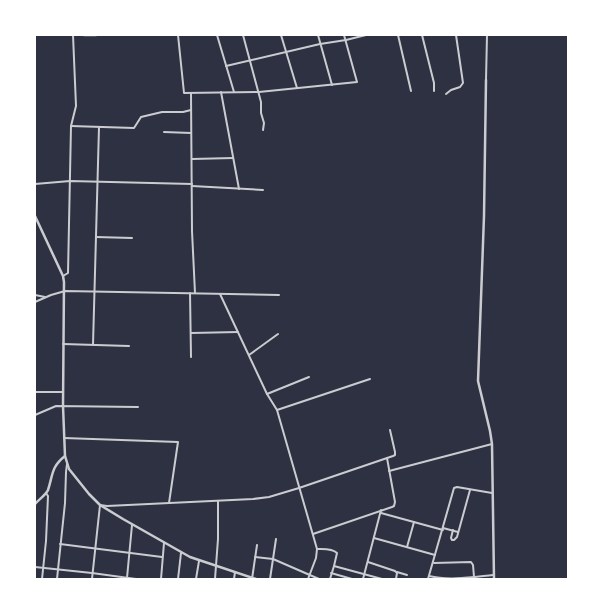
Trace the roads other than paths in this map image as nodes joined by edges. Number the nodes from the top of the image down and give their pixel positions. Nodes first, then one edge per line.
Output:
1 (73, 35) edge
2 (84, 35) edge
3 (94, 35) edge
4 (178, 35) edge
5 (218, 35) edge
6 (243, 35) edge
7 (281, 35) edge
8 (318, 35) edge
9 (344, 35) edge
10 (366, 35) edge
11 (398, 35) edge
12 (422, 35) edge
13 (456, 35) edge
14 (487, 35) edge
15 (346, 40) junction
16 (320, 44) junction
17 (286, 52) junction
18 (250, 61) junction
19 (226, 66) junction
20 (486, 80) joint
21 (332, 84) junction
22 (297, 88) junction
23 (411, 91) dead end
24 (434, 91) dead end
25 (221, 92) junction
26 (234, 92) junction
27 (259, 92) junction
28 (191, 93) junction
29 (446, 94) dead end
30 (191, 110) junction
31 (71, 126) junction
32 (99, 127) junction
33 (263, 130) dead end
34 (164, 132) dead end
35 (192, 133) junction
36 (233, 158) junction
37 (192, 159) junction
38 (70, 181) junction
39 (97, 182) junction
40 (35, 184) edge
41 (192, 185) junction
42 (239, 189) junction
43 (263, 190) dead end
44 (35, 216) edge
45 (96, 237) junction
46 (132, 238) dead end
47 (63, 276) junction
48 (65, 291) junction
49 (94, 291) junction
50 (190, 293) junction
51 (195, 293) junction
52 (220, 294) junction
53 (35, 295) edge
54 (280, 295) dead end
55 (45, 297) junction
56 (35, 302) edge
57 (238, 332) junction
58 (191, 333) junction
59 (278, 334) dead end
60 (64, 344) junction
61 (93, 345) junction
62 (129, 346) dead end
63 (249, 355) junction
64 (191, 357) dead end
65 (309, 377) dead end
66 (370, 379) dead end
67 (35, 392) edge
68 (63, 392) junction
69 (267, 394) junction
70 (63, 406) junction
71 (138, 407) dead end
72 (277, 410) junction
73 (35, 415) edge
74 (390, 430) dead end
75 (64, 438) junction
76 (492, 444) junction
77 (65, 456) junction
78 (387, 458) junction
79 (67, 464) junction
80 (389, 471) junction
81 (299, 488) junction
82 (470, 490) junction
83 (46, 493) junction
84 (492, 493) junction
85 (218, 501) junction
86 (169, 503) junction
87 (35, 504) edge
88 (100, 505) junction
89 (381, 512) junction
90 (414, 522) junction
91 (132, 525) junction
92 (443, 529) junction
93 (453, 530) junction
94 (458, 532) junction
95 (313, 534) junction
96 (374, 538) junction
97 (276, 539) dead end
98 (164, 543) junction
99 (60, 544) junction
100 (256, 545) dead end
101 (407, 547) junction
102 (95, 548) junction
103 (317, 549) junction
104 (130, 552) junction
105 (181, 553) junction
106 (435, 555) junction
107 (162, 557) junction
108 (255, 557) junction
109 (273, 559) junction
110 (199, 561) junction
111 (368, 562) junction
112 (433, 562) junction
113 (217, 566) junction
114 (334, 566) junction
115 (35, 567) edge
116 (43, 568) junction
117 (58, 570) junction
118 (235, 572) junction
119 (396, 572) junction
120 (92, 573) junction
121 (332, 574) junction
122 (364, 574) junction
123 (406, 574) dead end
124 (310, 575) junction
125 (494, 575) junction
126 (474, 577) junction
127 (127, 578) edge
128 (252, 578) edge
129 (429, 578) edge
130 (42, 579) edge
131 (57, 579) edge
132 (92, 579) edge
133 (136, 579) edge
134 (161, 579) edge
135 (178, 579) edge
136 (196, 579) edge
137 (216, 579) edge
138 (234, 579) edge
139 (256, 579) edge
140 (270, 579) edge
141 (308, 579) edge
142 (319, 579) edge
143 (330, 579) edge
144 (352, 579) edge
145 (363, 579) edge
146 (382, 579) edge
147 (396, 579) edge
148 (452, 579) edge
149 (494, 579) edge

1 - 31 street
2 - 3 street
4 - 28 street
5 - 19 street
6 - 18 street
7 - 17 street
8 - 16 street
9 - 15 street
10 - 15 street
11 - 23 street
12 - 24 street
13 - 29 street
14 - 20 street
15 - 16 street
15 - 21 street
16 - 17 street
16 - 21 street
17 - 18 street
17 - 22 street
18 - 19 street
18 - 27 street
19 - 26 street
20 - 76 street
21 - 22 street
22 - 27 street
25 - 26 street
25 - 28 street
25 - 36 street
26 - 27 street
27 - 33 street
28 - 30 street
30 - 32 street
30 - 35 street
31 - 32 street
31 - 38 street
32 - 39 street
34 - 35 street
35 - 37 street
36 - 37 street
36 - 42 street
37 - 41 street
38 - 39 street
38 - 40 street
38 - 47 street
39 - 41 street
39 - 45 street
41 - 42 street
41 - 51 street
42 - 43 street
44 - 47 street
45 - 46 street
45 - 49 street
47 - 48 street
48 - 49 street
48 - 55 street
48 - 60 street
49 - 50 street
49 - 61 street
50 - 51 street
50 - 58 street
51 - 52 street
52 - 54 street
52 - 57 street
53 - 55 street
55 - 56 street
57 - 58 street
57 - 63 street
58 - 64 street
59 - 63 street
60 - 61 street
60 - 68 street
61 - 62 street
63 - 69 street
65 - 69 street
66 - 72 street
67 - 68 street
68 - 70 street
69 - 72 street
70 - 71 street
70 - 73 street
70 - 75 street
72 - 81 street
74 - 78 street
75 - 77 street
75 - 86 street
76 - 80 street
76 - 84 street
77 - 79 street
77 - 83 street
78 - 80 street
78 - 81 street
79 - 88 street
79 - 99 street
80 - 89 street
81 - 85 street
81 - 95 street
82 - 84 street
82 - 92 street
82 - 94 street
83 - 87 street
83 - 116 street
84 - 125 street
85 - 86 street
85 - 113 street
86 - 88 street
88 - 91 street
88 - 102 street
89 - 90 street
89 - 95 street
89 - 96 street
90 - 92 street
90 - 101 street
91 - 98 street
91 - 104 street
92 - 93 street
92 - 106 street
93 - 94 street
93 - 94 street
95 - 103 street
96 - 101 street
96 - 111 street
97 - 109 street
98 - 105 street
98 - 107 street
99 - 102 street
99 - 117 street
100 - 108 street
101 - 106 street
102 - 104 street
102 - 120 street
103 - 114 street
103 - 124 street
104 - 107 street
104 - 127 street
105 - 110 street
105 - 135 street
106 - 112 street
107 - 134 street
108 - 109 street
108 - 128 street
109 - 124 street
109 - 140 street
110 - 113 street
110 - 136 street
111 - 119 street
111 - 122 street
112 - 126 street
112 - 129 street
113 - 118 street
113 - 137 street
114 - 121 street
114 - 122 street
115 - 116 street
116 - 117 street
116 - 130 street
117 - 120 street
117 - 131 street
118 - 128 street
118 - 138 street
119 - 123 street
119 - 147 street
120 - 127 street
120 - 132 street
121 - 143 street
121 - 144 street
122 - 145 street
122 - 146 street
124 - 141 street
124 - 142 street
125 - 126 street
125 - 149 street
126 - 148 street
127 - 133 street
128 - 139 street
129 - 148 street

